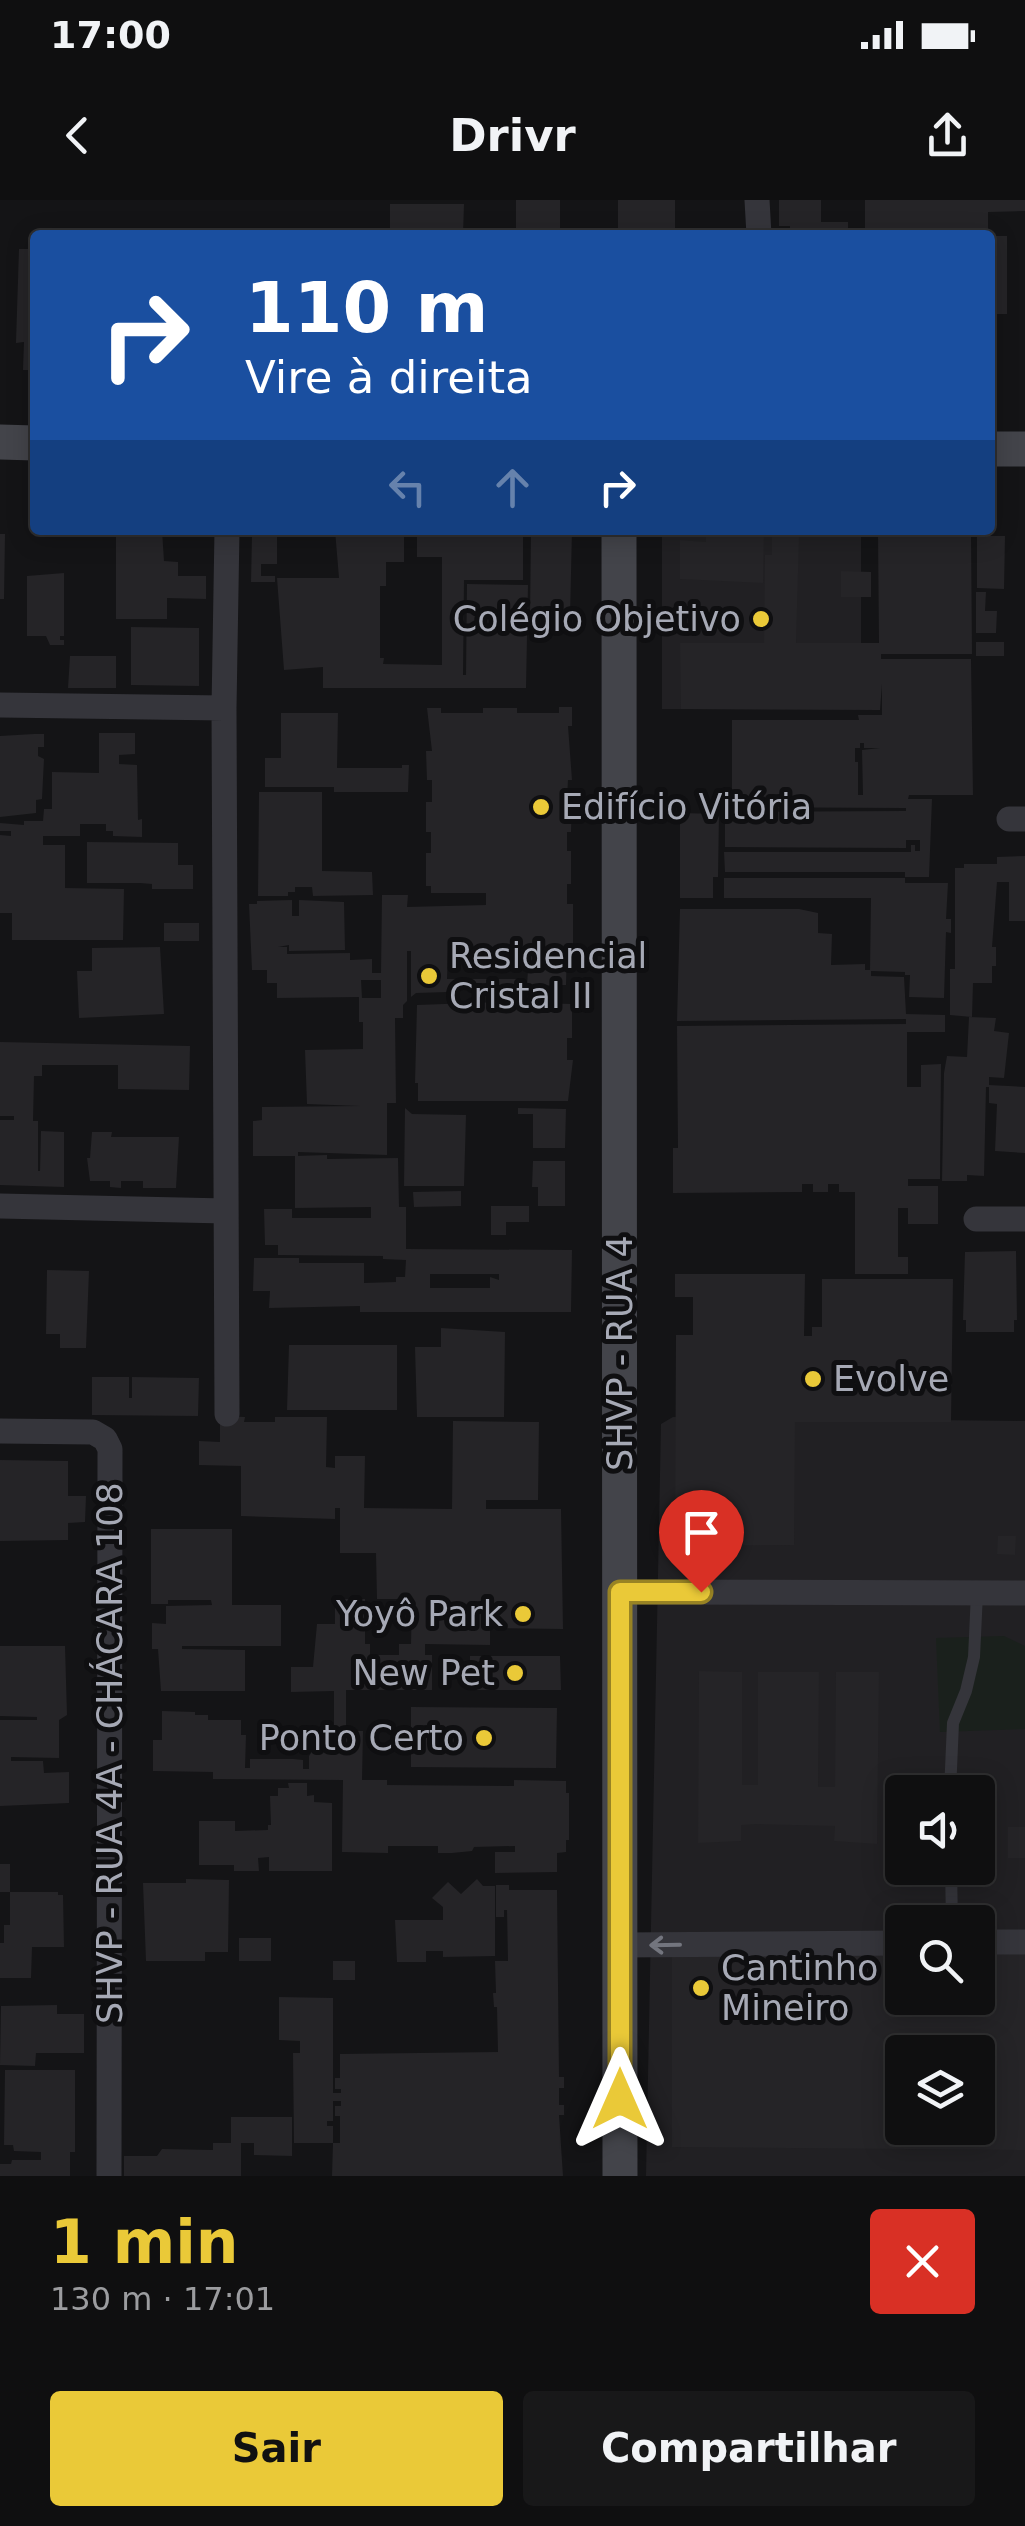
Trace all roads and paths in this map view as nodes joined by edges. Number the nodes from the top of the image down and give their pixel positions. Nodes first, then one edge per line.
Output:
1 (757, 200) edge
2 (759, 230) edge
3 (0, 442) edge
4 (30, 443) edge
5 (995, 449) edge
6 (1025, 449) edge
7 (227, 535) edge
8 (620, 535) edge
9 (0, 704) edge
10 (224, 708) junction
11 (0, 1206) edge
12 (226, 1211) junction
13 (976, 1219) dead end
14 (1025, 1220) edge
15 (227, 1414) dead end
16 (0, 1431) edge
17 (620, 1592) junction
18 (977, 1593) junction
19 (1025, 1593) edge
20 (951, 1775) edge
21 (995, 1942) edge
22 (1025, 1942) edge
23 (885, 1943) edge
24 (621, 1945) junction
25 (109, 2176) edge
26 (620, 2176) edge

1 - 2 street
3 - 4 street
5 - 6 street
7 - 10 street
8 - 17 street, SHVP - RUA 4
9 - 10 street
10 - 12 street
11 - 12 street
12 - 15 street
13 - 14 street
16 - 25 street, SHVP - RUA 4A - CHÁCARA 108
17 - 18 street
17 - 24 street, SHVP - RUA 4
18 - 19 street
18 - 20 lane
21 - 22 street
23 -> 24 street
24 - 26 street, SHVP - RUA 4

